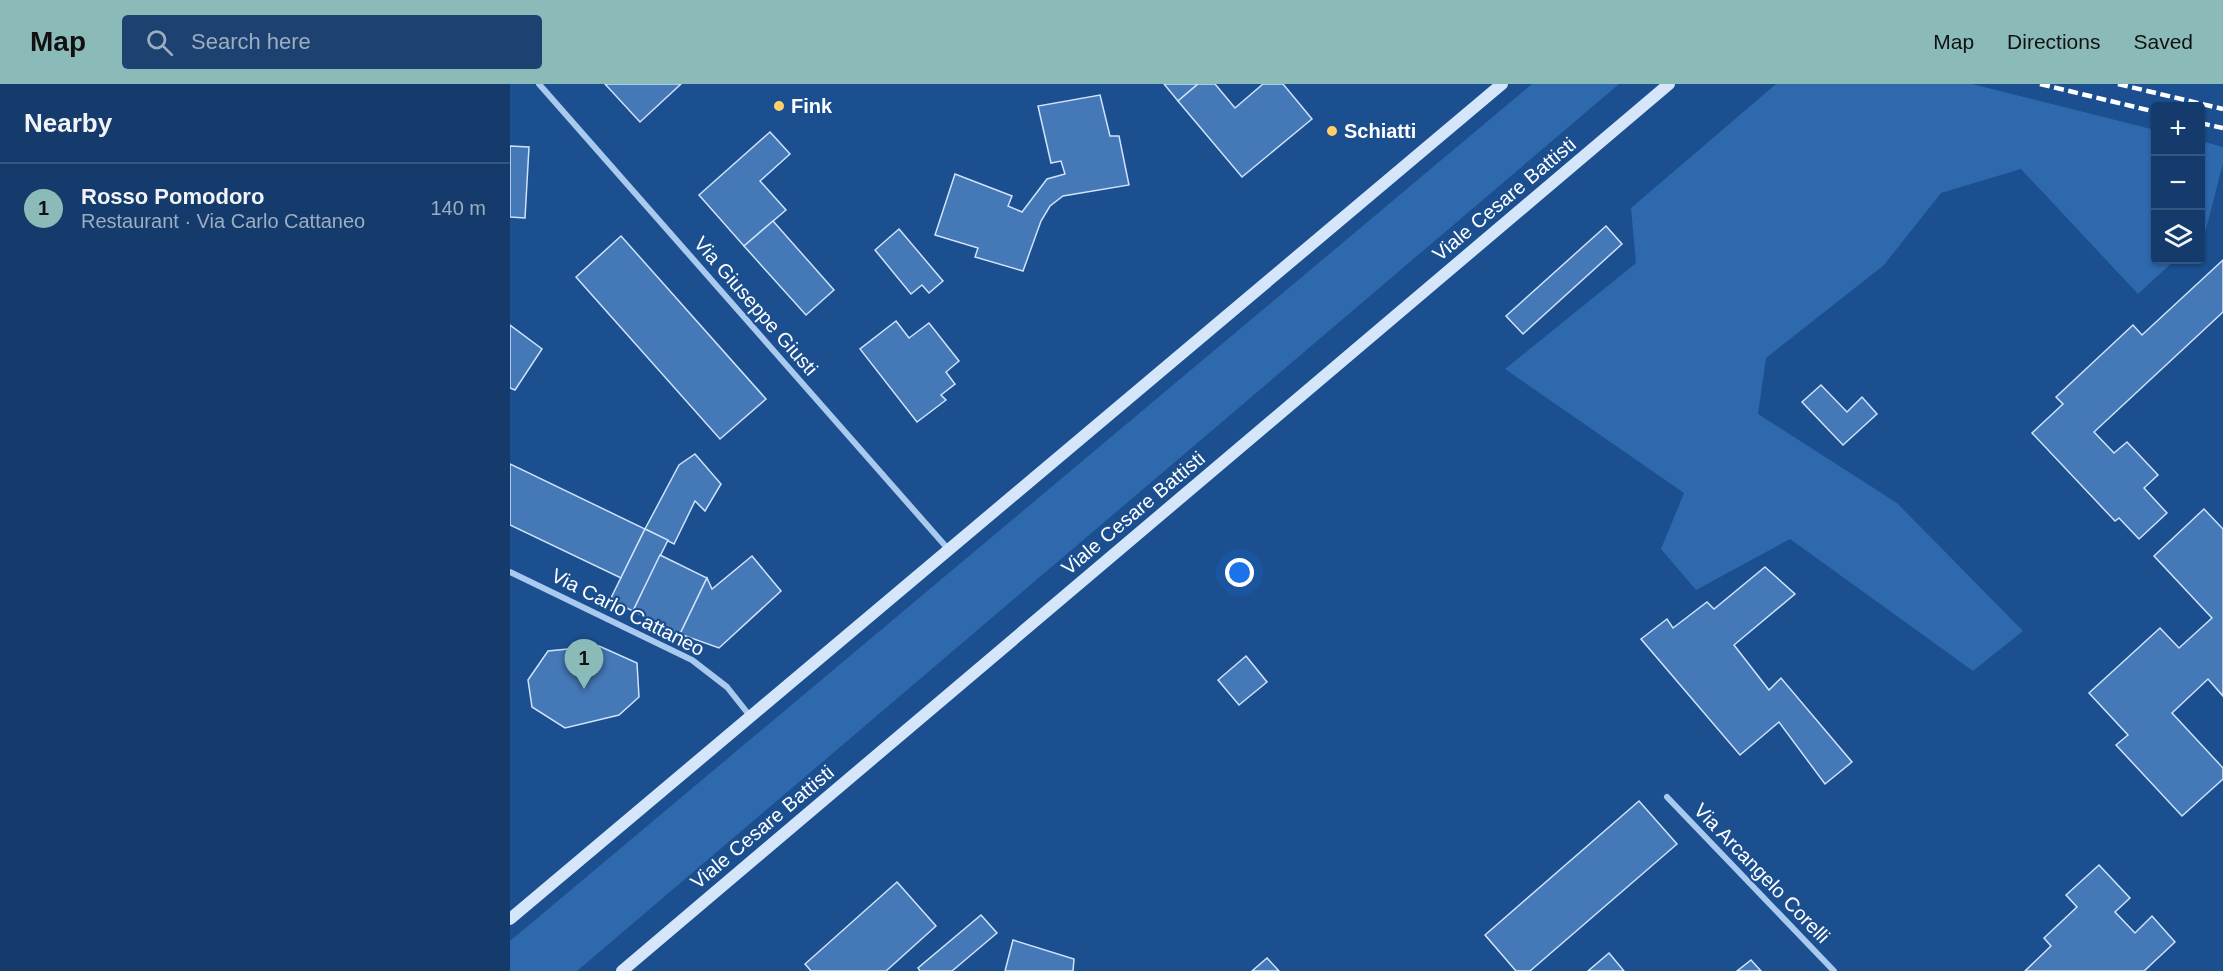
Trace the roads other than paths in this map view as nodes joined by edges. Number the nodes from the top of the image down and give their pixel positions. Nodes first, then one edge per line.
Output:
1 (539, 84) edge
2 (1502, 84) edge
3 (1669, 84) edge
4 (949, 550) junction
5 (510, 572) edge
6 (750, 716) junction
7 (1667, 797) dead end
8 (510, 919) edge
9 (622, 971) edge
10 (1834, 971) edge

1 - 4 street, Via Giuseppe Giusti
2 - 4 main road
3 - 9 main road, Viale Cesare Battisti
4 - 6 main road
5 - 6 street, Via Carlo Cattaneo
6 - 8 main road
7 - 10 street, Via Arcangelo Corelli

